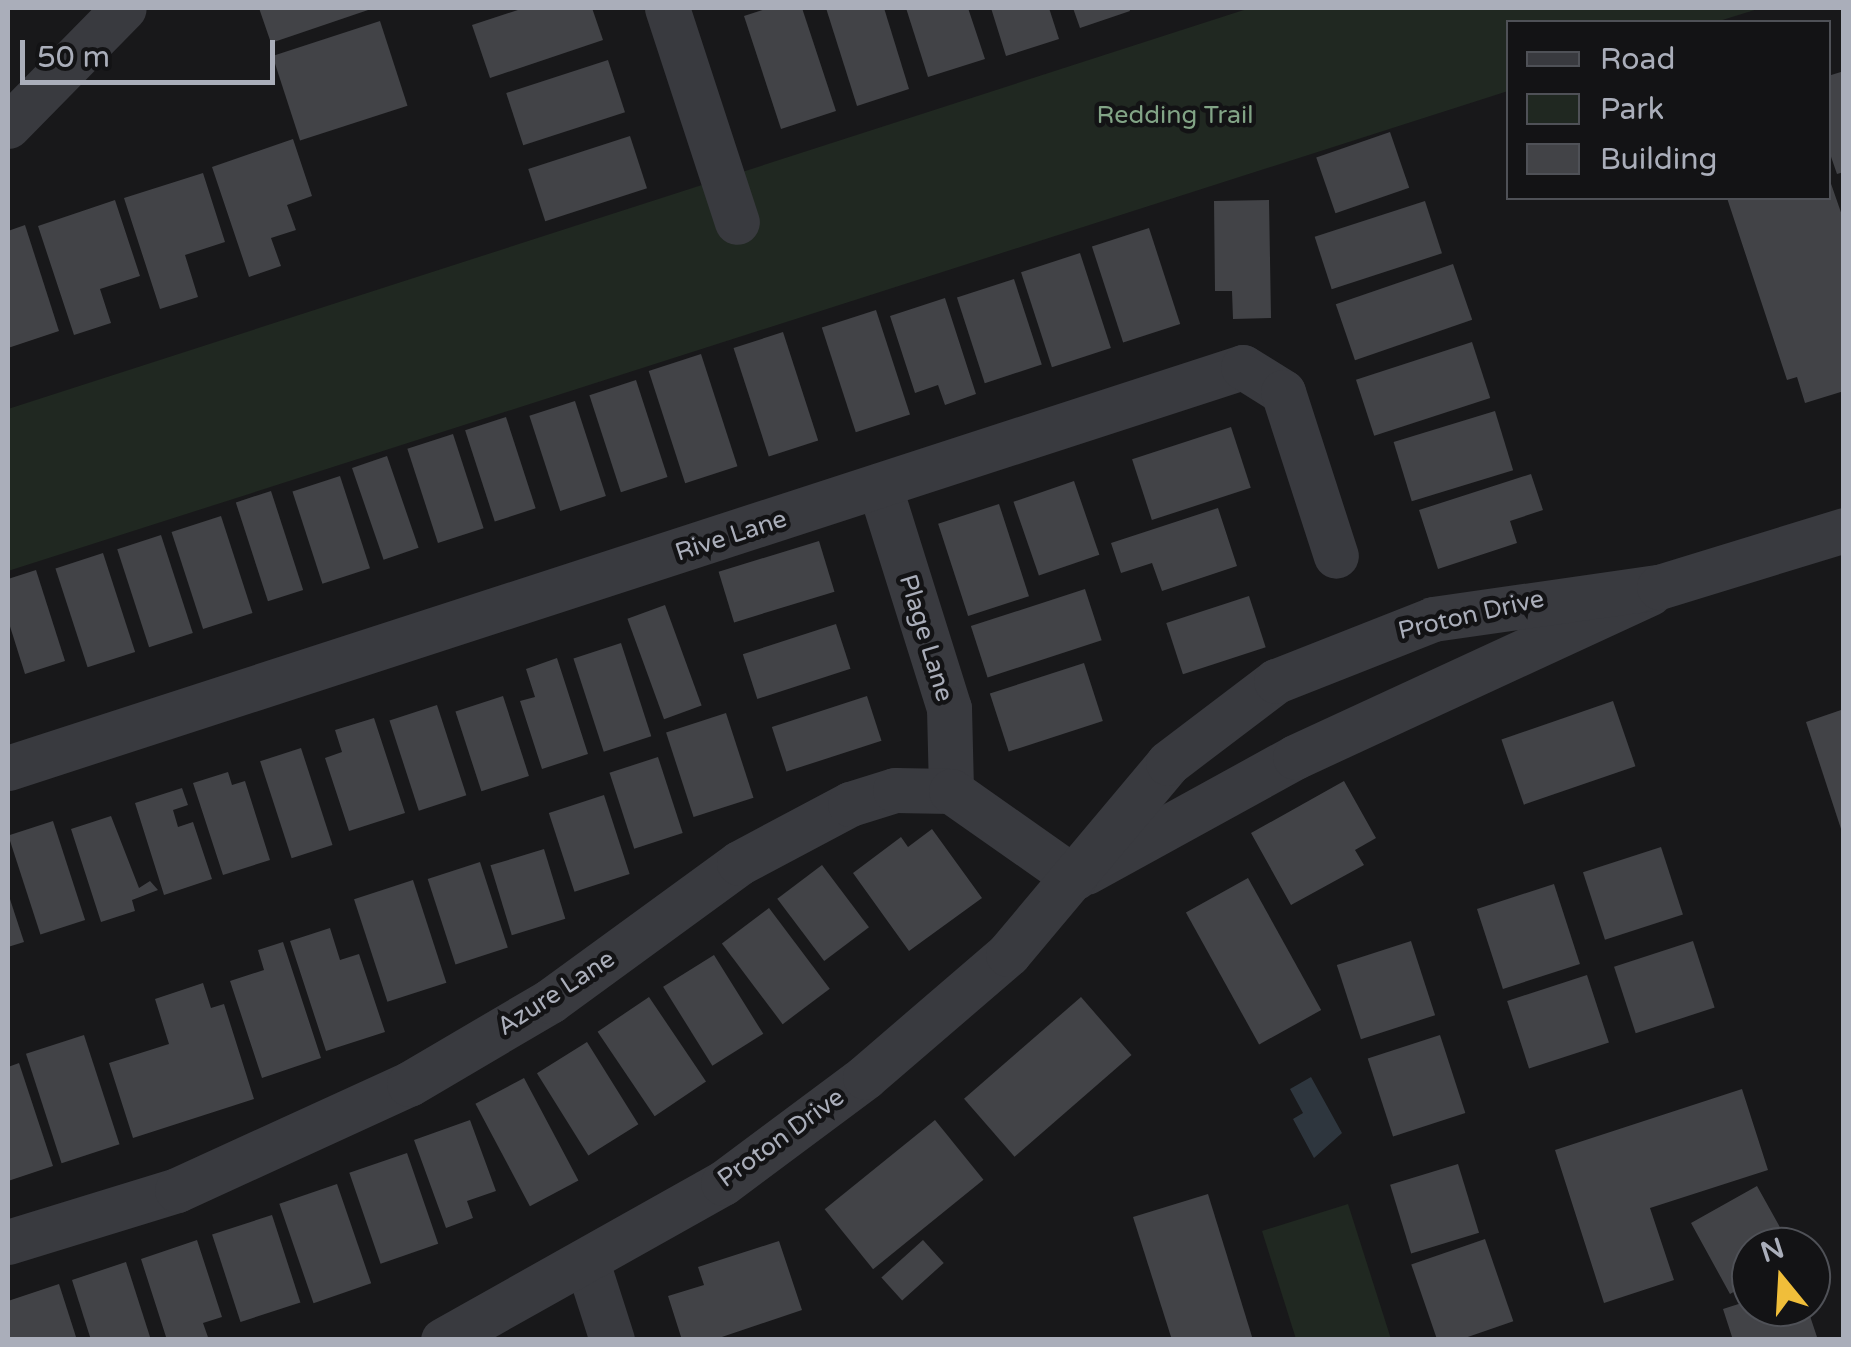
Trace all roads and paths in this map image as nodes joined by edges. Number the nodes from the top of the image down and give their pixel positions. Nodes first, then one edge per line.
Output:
1 (124, 8) edge
2 (667, 8) edge
3 (8, 126) edge
4 (738, 222) dead end
5 (880, 488) junction
6 (1844, 530) edge
7 (1336, 556) dead end
8 (1659, 587) junction
9 (8, 768) edge
10 (951, 791) junction
11 (1075, 878) junction
12 (8, 1242) edge
13 (587, 1262) junction
14 (443, 1340) edge
15 (612, 1340) edge

1 - 3 street
2 - 4 street
5 - 7 street, Rive Lane
5 - 9 street, Rive Lane
5 - 10 street, Plage Lane
6 - 8 street, Proton Drive
8 - 11 street, Proton Drive
8 - 11 street, Proton Drive
10 - 11 street
10 - 12 street, Azure Lane
11 - 13 street, Proton Drive
13 - 14 street, Proton Drive
13 - 15 street

